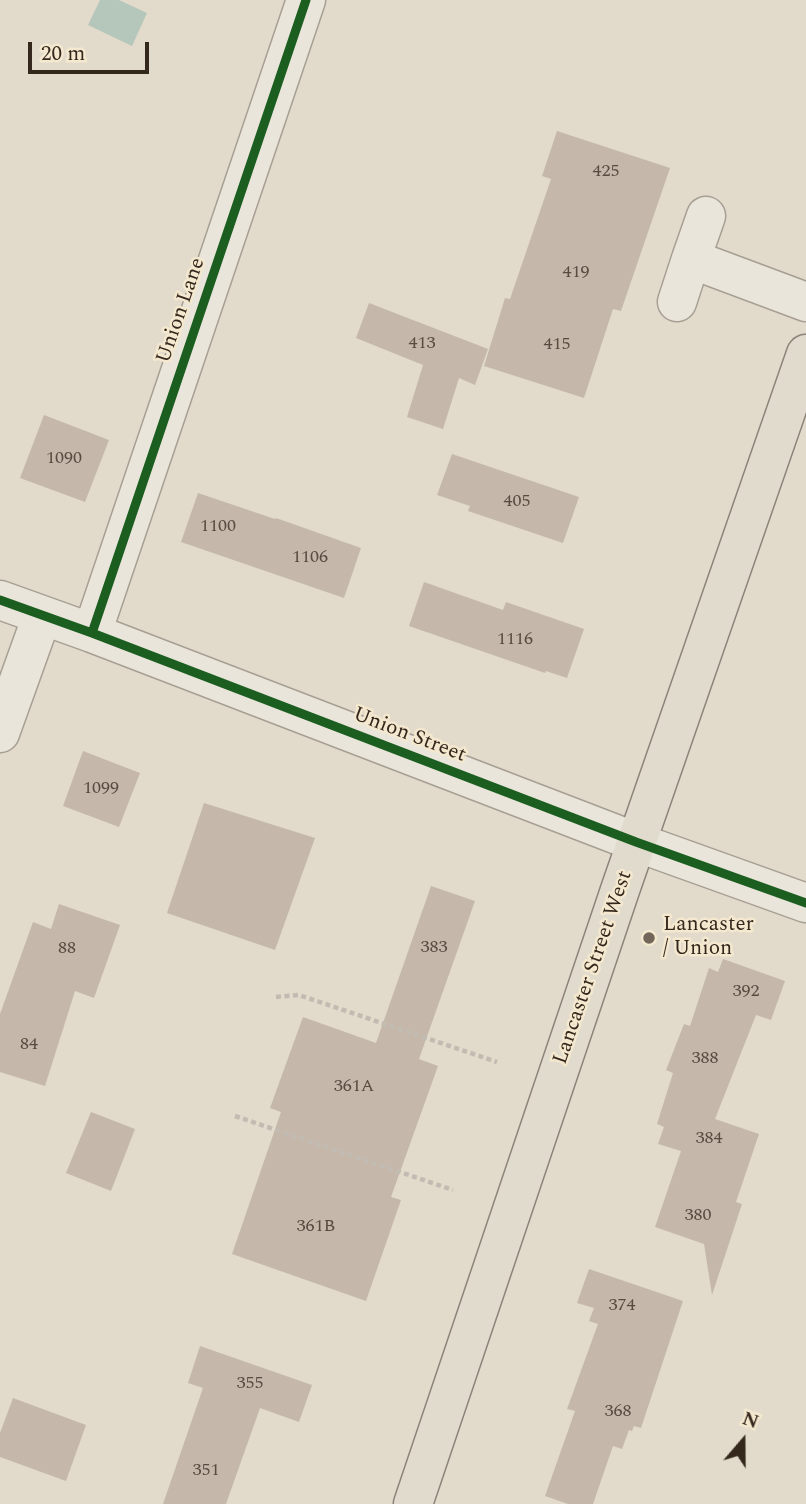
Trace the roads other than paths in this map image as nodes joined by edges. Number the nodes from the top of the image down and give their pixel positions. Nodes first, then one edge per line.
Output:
1 (306, 0) edge
2 (706, 216) dead end
3 (691, 259) junction
4 (677, 302) dead end
5 (806, 302) edge
6 (806, 354) edge
7 (0, 600) edge
8 (42, 615) junction
9 (92, 633) junction
10 (0, 733) edge
11 (636, 842) junction
12 (806, 903) edge
13 (413, 1504) edge

1 - 9 street, Union Lane
2 - 3 street
3 - 4 street
3 - 5 street
6 - 11 main road, Lancaster Street West
7 - 8 street, Union Street
8 - 9 street, Union Street
8 - 10 street
9 - 11 street, Union Street
11 - 12 street, Union Street
11 - 13 main road, Lancaster Street West

